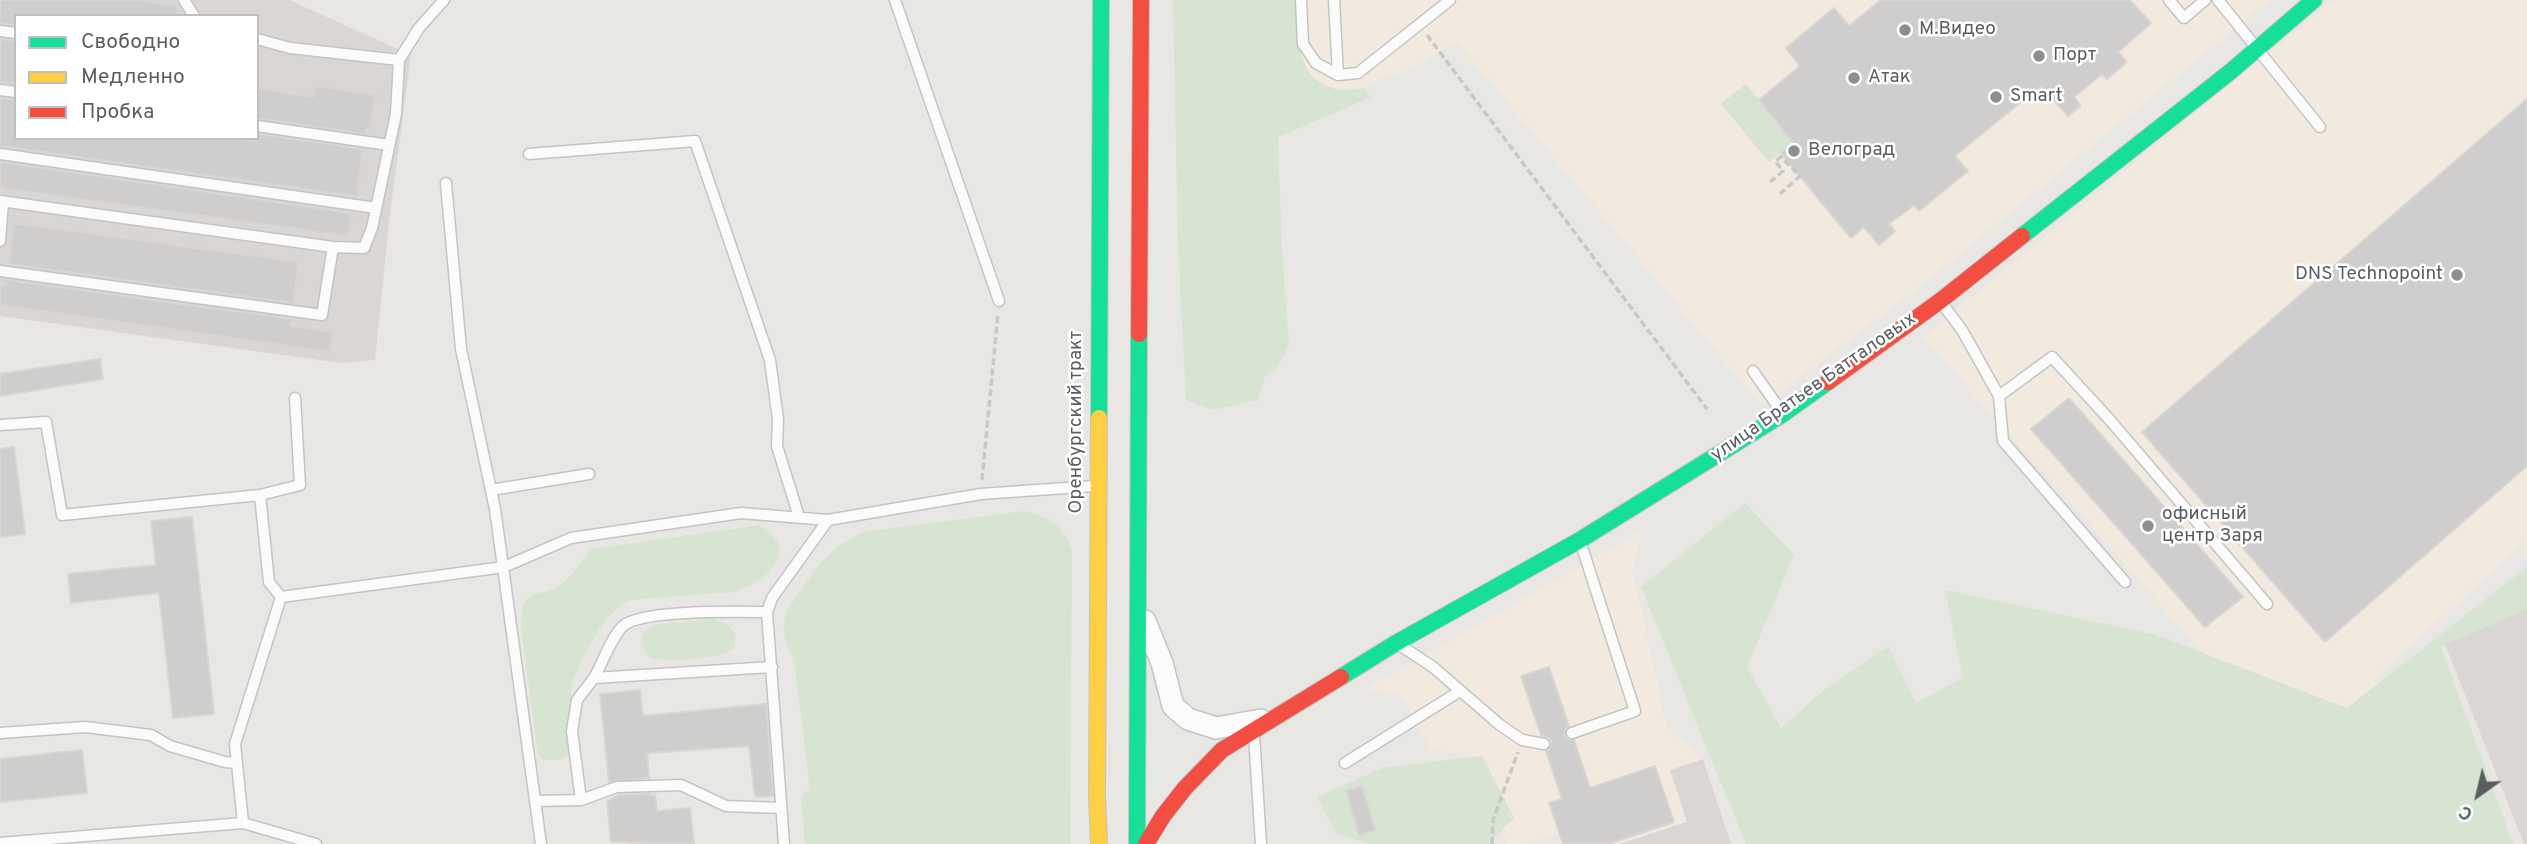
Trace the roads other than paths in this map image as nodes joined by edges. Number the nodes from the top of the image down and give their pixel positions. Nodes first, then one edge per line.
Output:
1 (444, 0) edge
2 (895, 0) edge
3 (1101, 0) edge
4 (1141, 0) edge
5 (1301, 0) edge
6 (1334, 0) edge
7 (1450, 0) edge
8 (2169, 0) edge
9 (2205, 0) edge
10 (2218, 0) edge
11 (2314, 0) edge
12 (259, 40) edge
13 (2258, 49) junction
14 (400, 60) junction
15 (1338, 75) junction
16 (259, 126) edge
17 (2320, 127) dead end
18 (389, 145) junction
19 (0, 154) edge
20 (529, 154) dead end
21 (446, 183) dead end
22 (2, 202) edge
23 (376, 208) junction
24 (0, 241) edge
25 (333, 247) junction
26 (0, 271) edge
27 (999, 301) road end
28 (1940, 301) junction
29 (1753, 371) dead end
30 (1999, 396) junction
31 (295, 398) dead end
32 (1783, 414) junction
33 (0, 425) edge
34 (589, 474) dead end
35 (1098, 486) junction
36 (491, 490) junction
37 (260, 495) junction
38 (799, 517) junction
39 (828, 520) junction
40 (1580, 540) junction
41 (504, 567) junction
42 (2125, 582) dead end
43 (281, 597) junction
44 (1138, 603) junction
45 (2267, 604) dead end
46 (767, 612) junction
47 (1396, 643) junction
48 (772, 667) junction
49 (594, 678) junction
50 (1460, 691) junction
51 (1273, 717) junction
52 (1254, 730) junction
53 (0, 733) edge
54 (1572, 733) dead end
55 (1544, 744) dead end
56 (237, 763) junction
57 (1345, 763) dead end
58 (582, 800) junction
59 (535, 801) junction
60 (781, 808) junction
61 (243, 822) junction
62 (1094, 840) edge
63 (0, 843) edge
64 (316, 844) edge
65 (541, 844) edge
66 (783, 844) edge
67 (1137, 844) edge
68 (1146, 844) edge
69 (1261, 844) edge

1 - 14 lane
2 - 27 lane
3 - 35 main road, Оренбургский тракт
4 - 44 main road
5 - 15 lane
6 - 15 lane
7 - 15 lane
8 - 9 lane
10 - 13 lane
11 - 13 main road, улица Братьев Батталовых
12 - 14 lane
13 - 17 lane
13 - 28 main road, улица Братьев Батталовых
14 - 18 lane
16 - 18 lane
18 - 23 lane
19 - 23 lane
20 - 38 lane
21 - 36 lane
22 - 24 lane
22 - 25 lane
23 - 25 lane
25 - 26 lane
28 - 30 lane
28 - 32 main road, улица Братьев Батталовых
29 - 32 lane
30 - 42 lane
30 - 45 lane
31 - 37 lane
32 - 40 main road, улица Братьев Батталовых
33 - 37 lane
34 - 36 lane
35 - 39 lane
35 - 62 main road, Оренбургский тракт
36 - 41 lane
37 - 43 lane
38 - 39 lane
38 - 41 lane
39 - 46 lane
40 - 47 main road, улица Братьев Батталовых
40 - 54 lane
41 - 43 lane
41 - 59 lane
43 - 56 lane
44 - 51 street, улица Братьев Батталовых
44 - 67 main road
46 - 48 lane
46 - 49 lane
47 - 50 lane
47 - 51 main road, улица Братьев Батталовых
48 - 49 lane
48 - 60 lane
49 - 58 lane
50 - 55 lane
50 - 57 lane
51 - 52 main road, улица Братьев Батталовых
52 - 68 main road, улица Братьев Батталовых
52 - 69 lane
53 - 56 lane
56 - 61 lane
58 - 59 lane
58 - 60 lane
59 - 65 lane
60 - 66 lane
61 - 63 lane
61 - 64 lane

